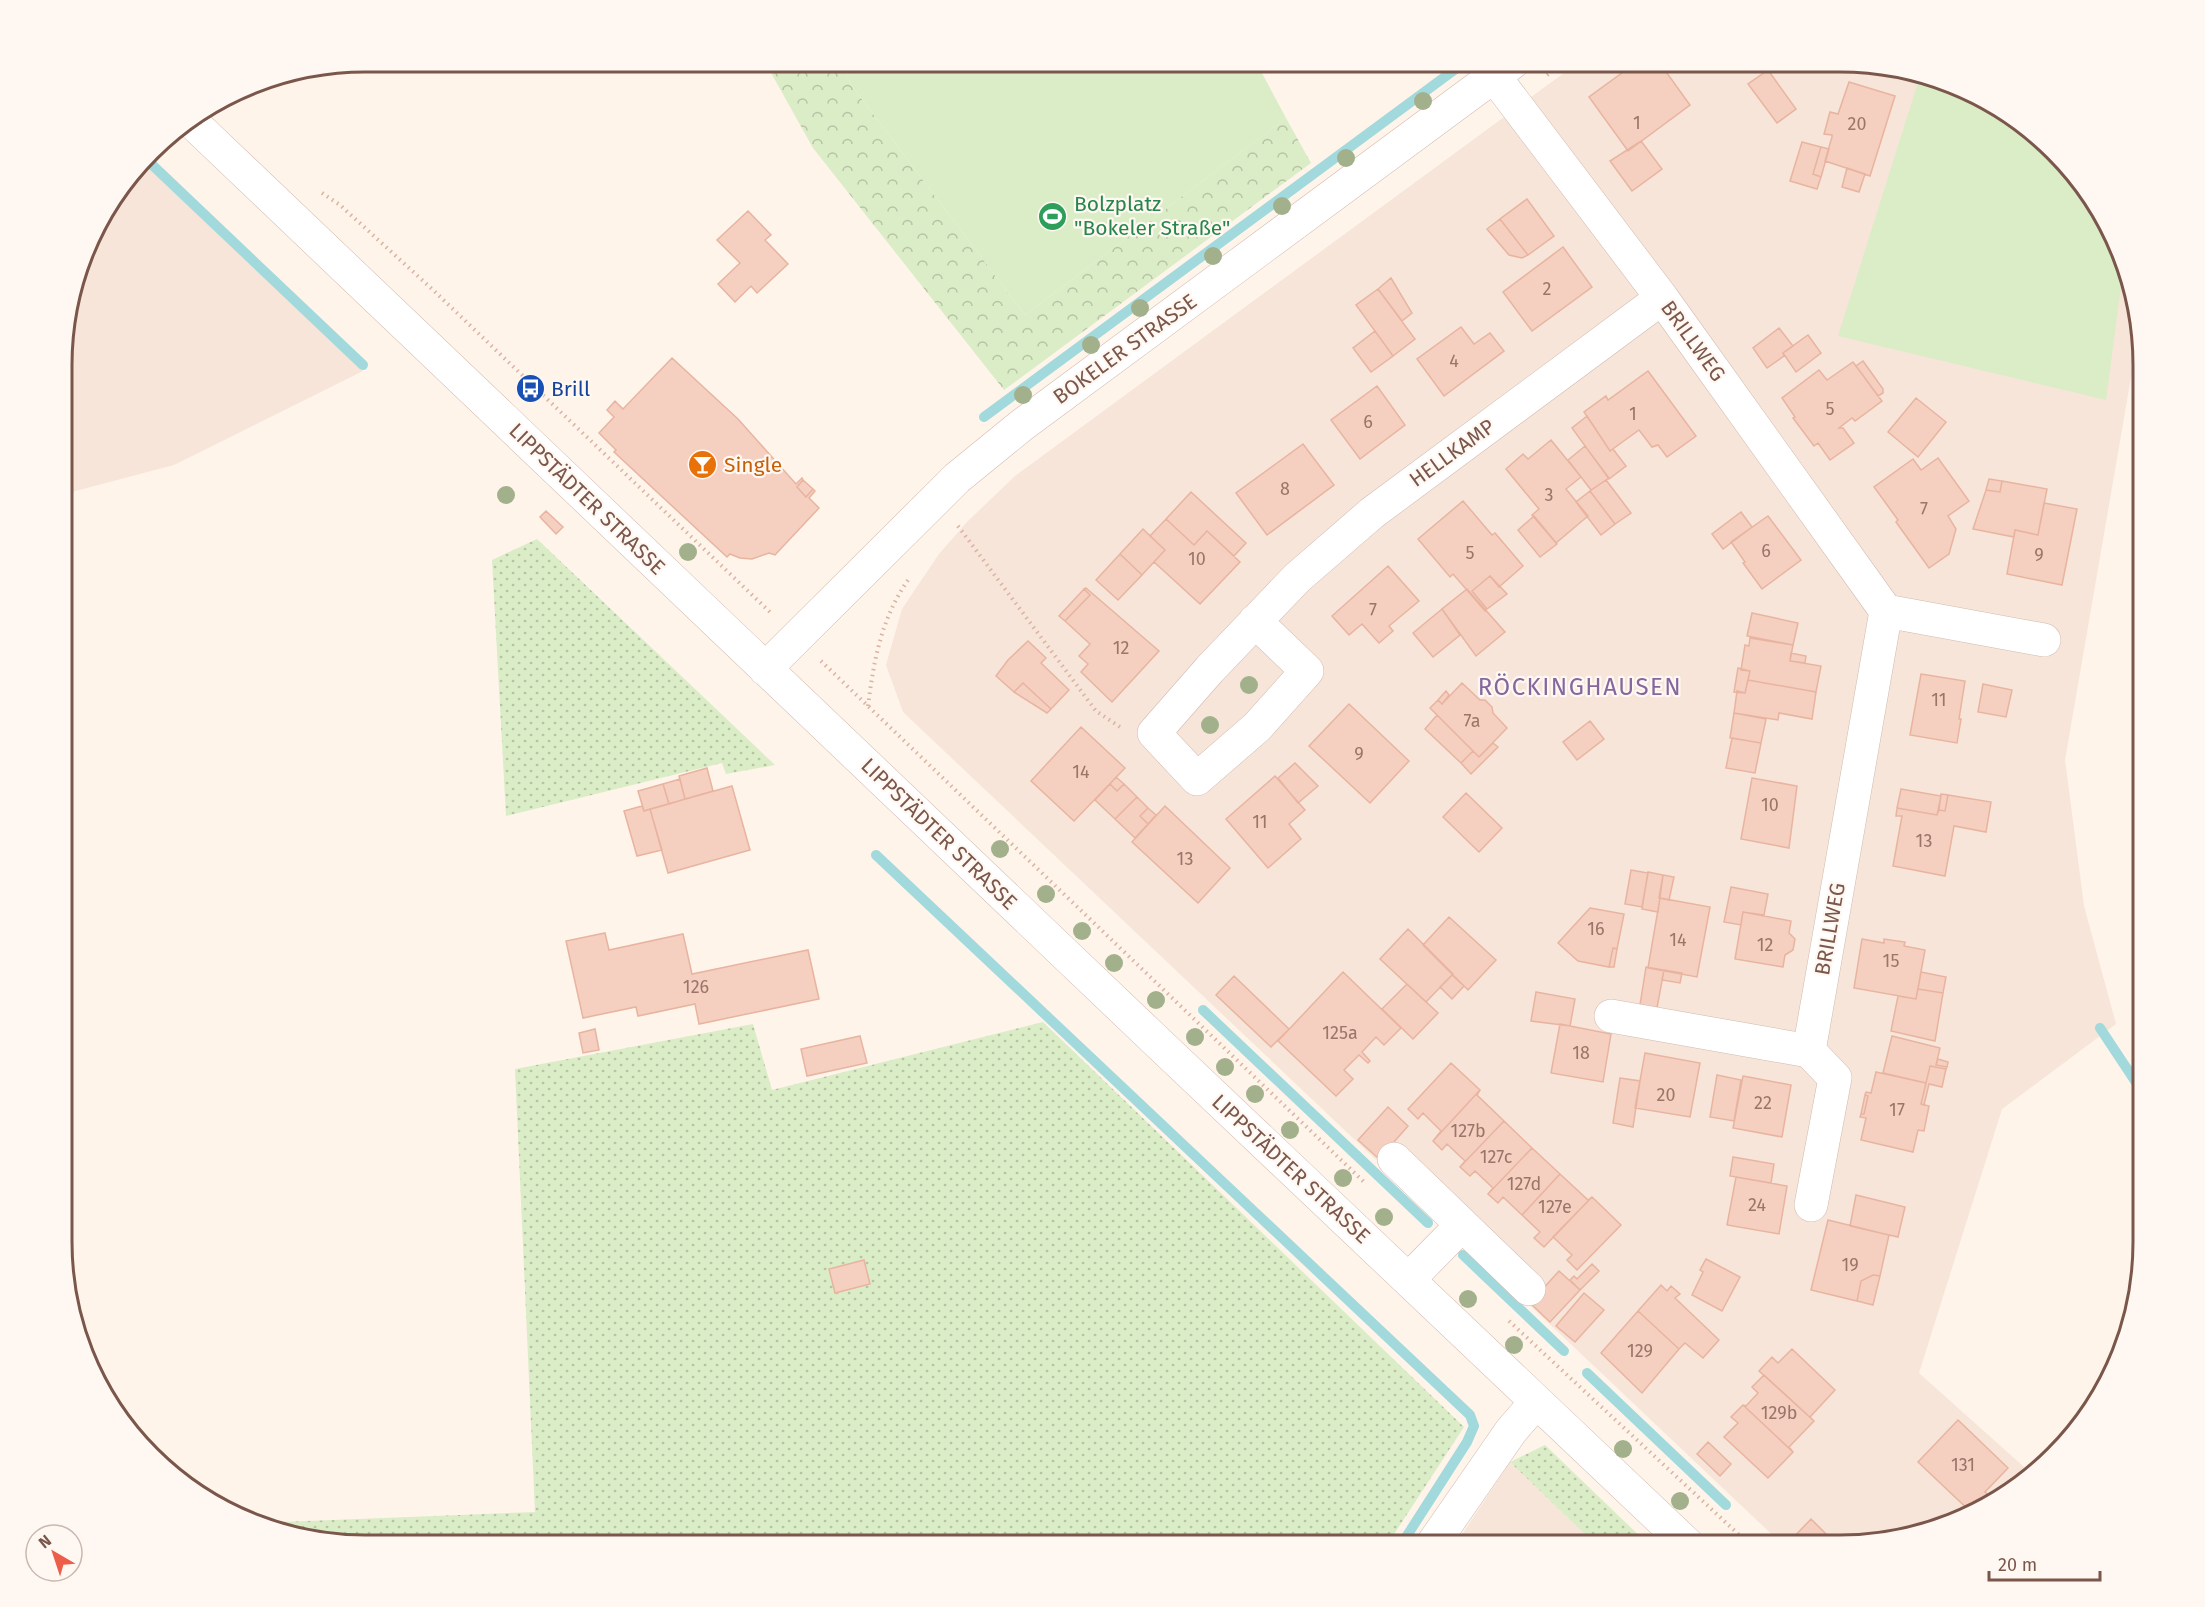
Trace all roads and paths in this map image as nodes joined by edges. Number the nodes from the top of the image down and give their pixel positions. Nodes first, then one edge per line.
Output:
1 (1500, 72) edge
2 (1506, 72) edge
3 (196, 125) edge
4 (315, 189) dead end
5 (1662, 298) junction
6 (954, 521) dead end
7 (912, 575) dead end
8 (1886, 611) junction
9 (1255, 621) junction
10 (797, 638) junction
11 (2044, 640) dead end
12 (765, 669) junction
13 (867, 706) junction
14 (1154, 733) junction
15 (1611, 1016) dead end
16 (1809, 1051) junction
17 (1394, 1159) dead end
18 (1368, 1186) dead end
19 (1811, 1205) dead end
20 (1462, 1225) junction
21 (1409, 1279) junction
22 (1529, 1289) dead end
23 (1504, 1316) dead end
24 (1536, 1402) junction
25 (1439, 1535) edge
26 (1678, 1535) edge
27 (1739, 1535) edge

1 - 10 street, BOKELER STRASSE
2 - 5 street, BRILLWEG
3 - 12 street, LIPPSTÄDTER STRASSE
4 - 10 path
5 - 8 street, BRILLWEG
5 - 9 street, HELLKAMP
6 - 14 path
7 - 13 path
8 - 11 street
8 - 16 street, BRILLWEG
9 - 14 street, HELLKAMP
9 - 14 street
10 - 12 street, BOKELER STRASSE
10 - 13 path
12 - 21 street, LIPPSTÄDTER STRASSE
13 - 18 path
15 - 16 street
16 - 19 street
17 - 20 street
20 - 21 street
20 - 22 street
21 - 24 street, LIPPSTÄDTER STRASSE
23 - 27 path
24 - 25 street
24 - 26 street, LIPPSTÄDTER STRASSE

